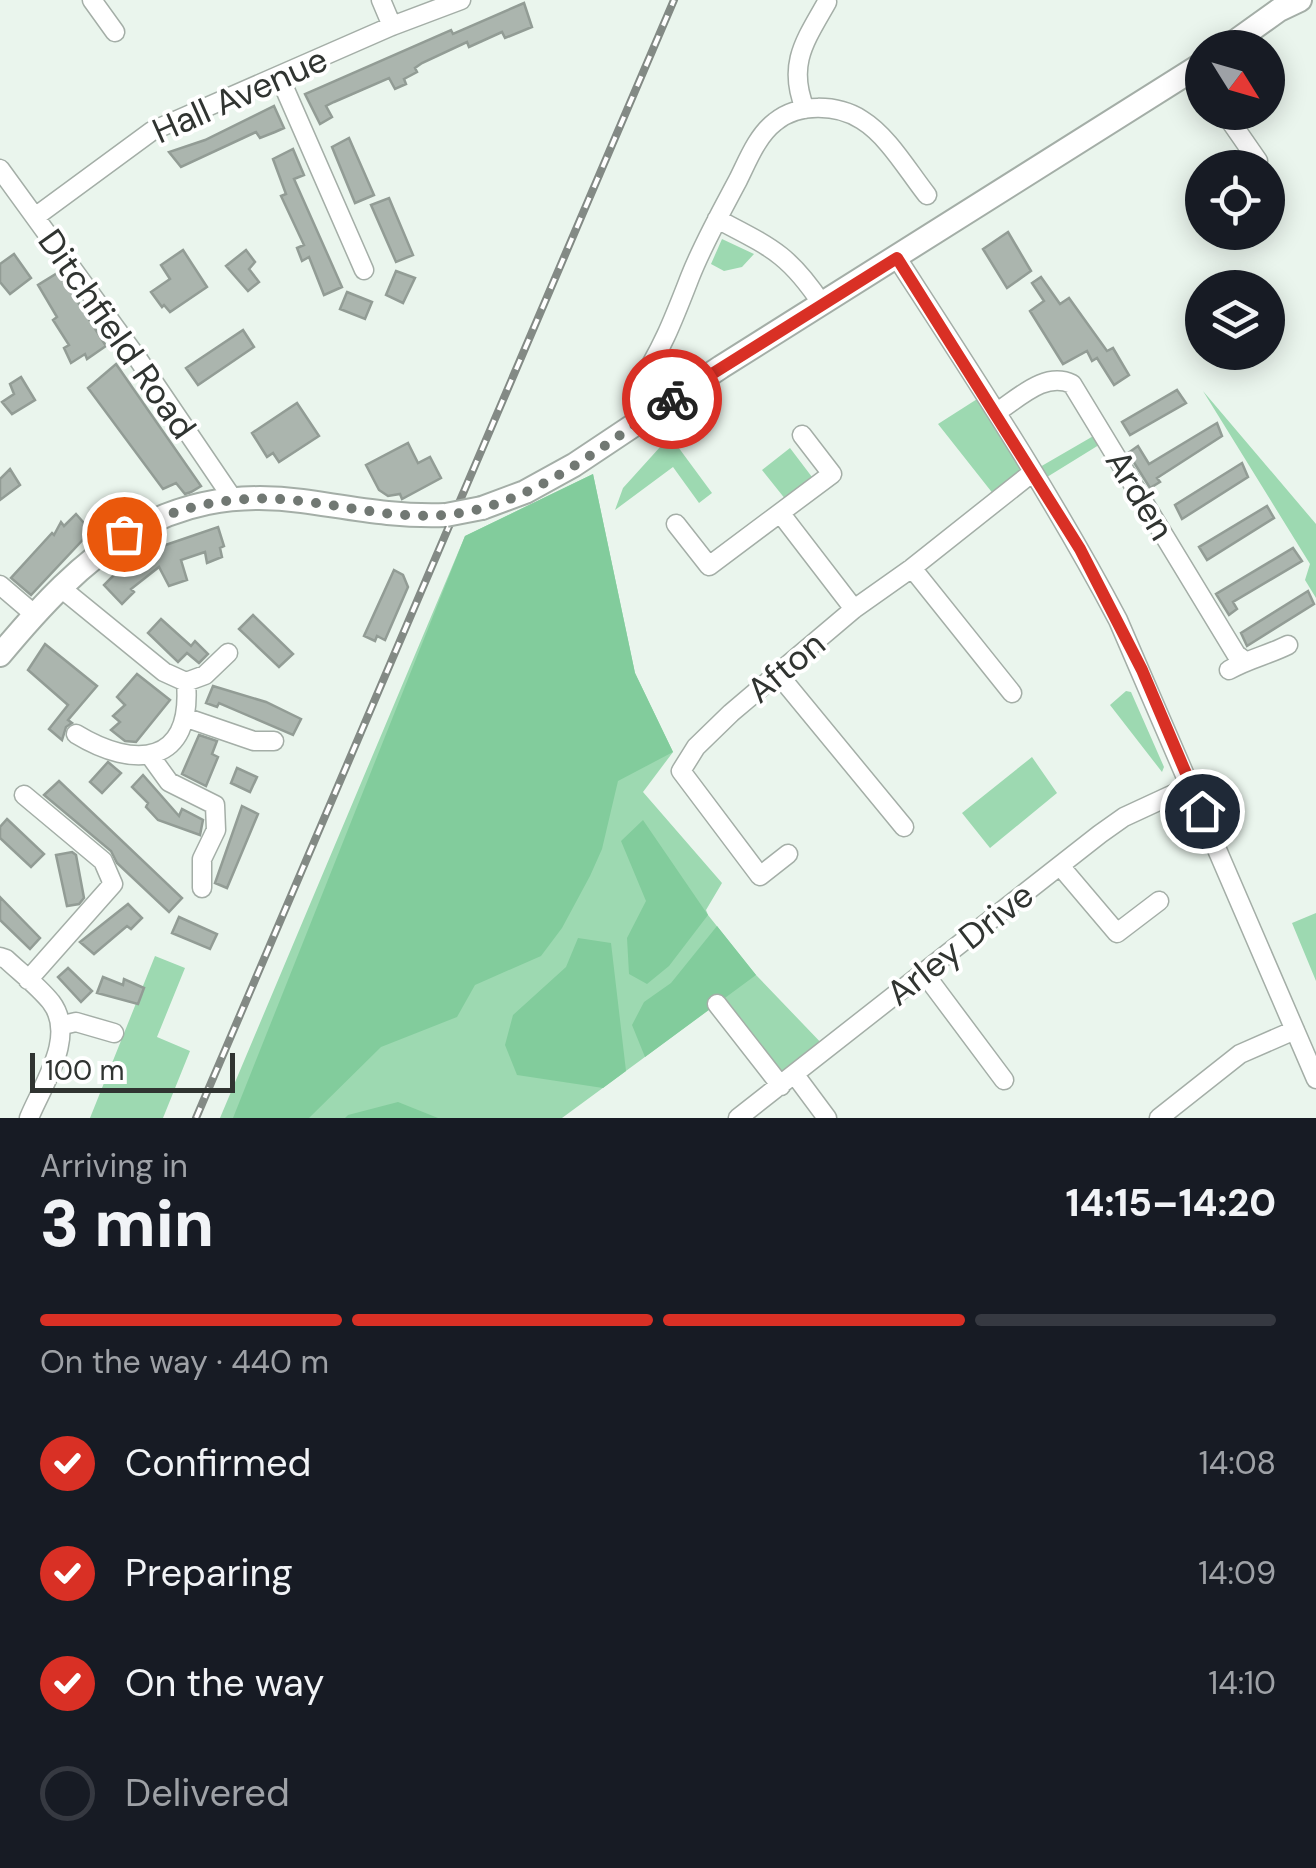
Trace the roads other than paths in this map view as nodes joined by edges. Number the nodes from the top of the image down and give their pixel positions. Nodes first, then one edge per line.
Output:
1 (92, 0) edge
2 (381, 0) edge
3 (461, 0) edge
4 (1300, 0) edge
5 (827, 2) edge
6 (392, 26) junction
7 (1251, 30) edge
8 (92, 35) dead end
9 (280, 78) junction
10 (1185, 80) edge
11 (805, 109) junction
12 (0, 169) edge
13 (927, 195) dead end
14 (34, 217) junction
15 (717, 219) junction
16 (897, 258) junction
17 (364, 270) dead end
18 (822, 304) junction
19 (637, 387) dead end
20 (997, 412) junction
21 (802, 435) dead end
22 (1033, 472) junction
23 (233, 499) junction
24 (781, 514) junction
25 (676, 524) dead end
26 (912, 568) junction
27 (0, 584) edge
28 (62, 588) junction
29 (854, 609) junction
30 (34, 614) junction
31 (1288, 644) dead end
32 (228, 653) dead end
33 (0, 654) edge
34 (778, 674) junction
35 (186, 682) junction
36 (1012, 693) dead end
37 (187, 718) junction
38 (76, 734) dead end
39 (274, 741) dead end
40 (152, 756) junction
41 (1191, 786) junction
42 (24, 795) dead end
43 (904, 828) dead end
44 (788, 854) dead end
45 (1061, 867) junction
46 (202, 888) dead end
47 (1159, 901) dead end
48 (0, 957) edge
49 (924, 973) junction
50 (28, 980) junction
51 (717, 1004) dead end
52 (63, 1025) junction
53 (1294, 1030) junction
54 (114, 1033) dead end
55 (1316, 1079) edge
56 (788, 1080) junction
57 (1004, 1080) dead end
58 (1170, 1114) edge
59 (29, 1118) edge
60 (738, 1118) edge
61 (827, 1118) edge

1 - 8 street
2 - 6 street
3 - 6 street, Hall Avenue
4 - 7 main road
5 - 11 street
6 - 9 street, Hall Avenue
9 - 14 street, Hall Avenue
9 - 17 street
10 - 16 main road
11 - 13 street
11 - 15 street
12 - 14 street, Ditchfield Road
14 - 23 street, Ditchfield Road
15 - 18 street
15 - 19 street
16 - 18 main road
16 - 20 street
18 - 23 main road, bridge
20 - 22 street
20 - 31 street, Arden
21 - 24 street
22 - 26 street, Afton
22 - 41 street
23 - 28 main road
24 - 25 street
24 - 29 street
26 - 29 street, Afton
26 - 36 street
27 - 30 street
28 - 30 main road
28 - 35 street
29 - 34 street, Afton
30 - 33 main road
32 - 35 street
34 - 43 street
34 - 44 street, Afton
35 - 37 street
37 - 39 street
37 - 40 street
38 - 40 street
40 - 46 street
41 - 45 street, Arley Drive
41 - 53 street
42 - 50 street
45 - 47 street
45 - 49 street, Arley Drive
48 - 50 street
49 - 56 street, Arley Drive
49 - 57 street
50 - 52 street
51 - 56 street
52 - 54 street
52 - 59 street
53 - 55 street
53 - 58 street
56 - 60 street, Arley Drive
56 - 61 street

